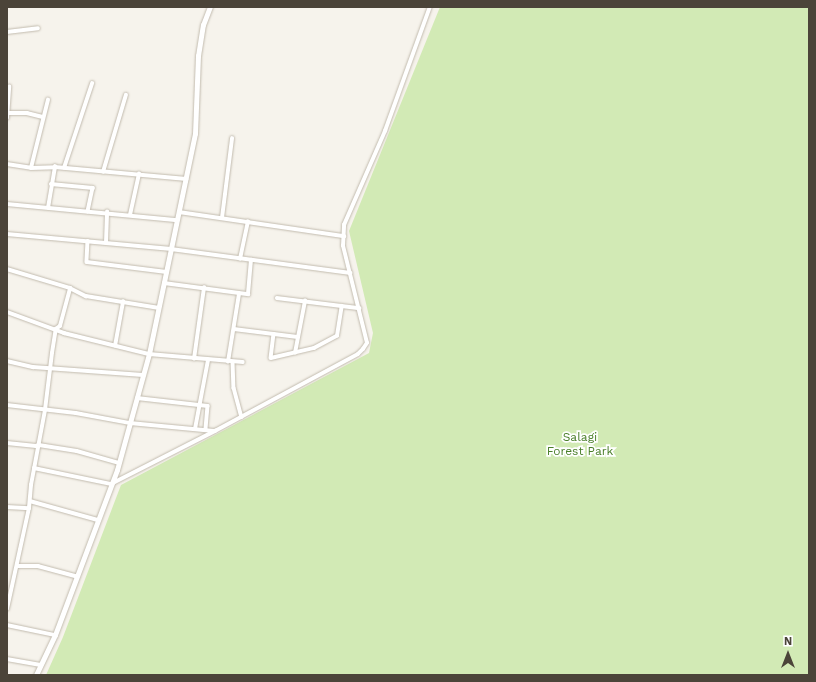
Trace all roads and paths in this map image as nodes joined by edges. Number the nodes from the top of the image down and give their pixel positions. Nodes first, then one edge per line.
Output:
1 (210, 7) edge
2 (430, 7) edge
3 (38, 28) dead end
4 (7, 32) edge
5 (92, 84) dead end
6 (10, 87) dead end
7 (126, 95) dead end
8 (48, 100) dead end
9 (8, 105) edge
10 (8, 112) junction
11 (7, 118) edge
12 (43, 118) junction
13 (232, 139) dead end
14 (7, 164) edge
15 (55, 167) junction
16 (31, 168) junction
17 (64, 168) junction
18 (103, 172) junction
19 (139, 174) junction
20 (186, 178) junction
21 (51, 184) junction
22 (7, 204) edge
23 (48, 208) junction
24 (88, 212) junction
25 (107, 212) junction
26 (179, 212) junction
27 (130, 215) junction
28 (222, 218) junction
29 (177, 220) junction
30 (248, 222) junction
31 (7, 234) edge
32 (344, 236) junction
33 (88, 241) junction
34 (106, 242) junction
35 (171, 249) junction
36 (240, 259) junction
37 (251, 260) junction
38 (7, 269) edge
39 (166, 272) junction
40 (350, 273) junction
41 (164, 283) junction
42 (70, 288) junction
43 (204, 288) junction
44 (239, 294) junction
45 (277, 298) dead end
46 (305, 301) junction
47 (123, 302) junction
48 (342, 306) junction
49 (159, 308) junction
50 (359, 308) junction
51 (7, 312) edge
52 (56, 329) junction
53 (234, 329) junction
54 (274, 334) junction
55 (298, 337) junction
56 (115, 346) junction
57 (295, 353) junction
58 (149, 354) junction
59 (194, 359) junction
60 (208, 360) junction
61 (7, 361) edge
62 (228, 362) junction
63 (233, 362) junction
64 (243, 362) dead end
65 (50, 369) junction
66 (143, 375) junction
67 (137, 398) junction
68 (199, 404) junction
69 (7, 405) edge
70 (45, 410) junction
71 (242, 416) junction
72 (130, 423) junction
73 (195, 429) junction
74 (206, 430) junction
75 (215, 431) junction
76 (7, 443) edge
77 (39, 445) junction
78 (119, 463) junction
79 (34, 468) junction
80 (111, 484) junction
81 (30, 501) junction
82 (7, 507) edge
83 (29, 508) junction
84 (98, 520) junction
85 (17, 566) junction
86 (76, 576) junction
87 (7, 609) edge
88 (7, 624) edge
89 (55, 635) junction
90 (7, 659) edge
91 (40, 665) junction
92 (36, 675) edge

1 - 20 street
2 - 32 street
3 - 4 street
5 - 17 street
6 - 9 street
7 - 18 street
8 - 12 street
9 - 10 street
10 - 11 street
10 - 12 street
12 - 16 street
13 - 28 street
14 - 16 street
15 - 16 street
15 - 17 street
15 - 21 street
17 - 18 street
18 - 19 street
19 - 20 street
19 - 27 street
20 - 26 street
21 - 23 street
21 - 24 street
22 - 23 street
23 - 24 street
24 - 25 street
25 - 27 street
25 - 34 street
26 - 28 street
26 - 29 street
27 - 29 street
28 - 30 street
29 - 35 street
30 - 32 street
30 - 36 street
31 - 33 street
32 - 40 street
33 - 34 street
33 - 39 street
34 - 35 street
35 - 36 street
35 - 39 street
36 - 37 street
37 - 40 street
37 - 44 street
38 - 42 street
39 - 41 street
40 - 50 street
41 - 43 street
41 - 49 street
42 - 47 street
42 - 52 street
43 - 44 street
43 - 59 street
44 - 53 street
45 - 46 street
46 - 48 street
46 - 55 street
47 - 49 street
47 - 56 street
48 - 50 street
48 - 57 street
49 - 58 street
50 - 71 street
51 - 52 street
52 - 56 street
52 - 65 street
53 - 54 street
53 - 62 street
54 - 55 street
54 - 57 street
55 - 57 street
56 - 58 street
58 - 59 street
58 - 66 street
59 - 60 street
60 - 62 street
60 - 68 street
61 - 65 street
62 - 63 street
63 - 64 street
63 - 71 street
65 - 66 street
65 - 70 street
66 - 67 street
67 - 68 street
67 - 72 street
68 - 73 street
68 - 74 street
69 - 70 street
70 - 72 street
70 - 77 street
71 - 75 street
72 - 73 street
72 - 78 street
73 - 74 street
74 - 75 street
75 - 80 street
76 - 77 street
77 - 78 street
77 - 79 street
78 - 80 street
79 - 80 street
79 - 81 street
80 - 84 street
81 - 83 street
81 - 84 street
82 - 83 street
83 - 85 street
84 - 86 street
85 - 86 street
85 - 87 street
86 - 89 street
88 - 89 street
89 - 91 street
90 - 91 street
91 - 92 street

